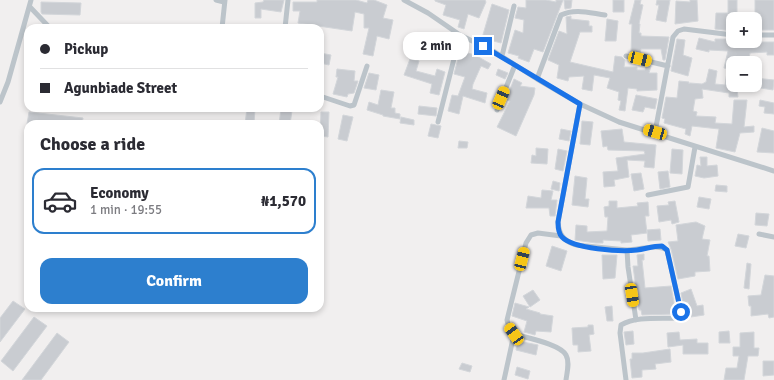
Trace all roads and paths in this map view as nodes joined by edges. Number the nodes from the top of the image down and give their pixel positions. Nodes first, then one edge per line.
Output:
1 (31, 0) edge
2 (216, 0) edge
3 (288, 0) edge
4 (404, 0) edge
5 (225, 1) edge
6 (514, 6) dead end
7 (30, 7) junction
8 (605, 15) dead end
9 (25, 24) edge
10 (46, 24) edge
11 (222, 24) edge
12 (285, 24) edge
13 (24, 27) edge
14 (726, 34) edge
15 (460, 35) junction
16 (762, 35) edge
17 (774, 35) edge
18 (502, 56) junction
19 (626, 56) dead end
20 (515, 65) junction
21 (367, 66) dead end
22 (668, 66) junction
23 (537, 79) junction
24 (324, 97) edge
25 (0, 102) edge
26 (580, 104) junction
27 (497, 110) dead end
28 (438, 122) dead end
29 (655, 132) junction
30 (695, 147) junction
31 (774, 171) edge
32 (648, 195) dead end
33 (759, 234) dead end
34 (561, 236) junction
35 (774, 237) edge
36 (627, 250) junction
37 (636, 320) junction
38 (514, 334) junction
39 (504, 380) edge
40 (566, 380) edge
41 (626, 380) edge

1 - 7 street
2 - 5 street
3 - 12 street
4 - 15 street
5 - 11 street
6 - 18 street
7 - 9 street
7 - 10 street
8 - 23 street
13 - 25 street
14 - 22 street
15 - 18 street
15 - 28 street
16 - 17 street
18 - 20 street
19 - 22 street
20 - 23 street
20 - 27 street
21 - 24 street
22 - 29 street
23 - 26 street
26 - 29 street
26 - 34 street
29 - 30 street
30 - 31 street
30 - 32 street
33 - 35 street
34 - 36 street
34 - 38 street
36 - 37 street
36 - 37 street
37 - 41 street
38 - 39 street
38 - 40 street

